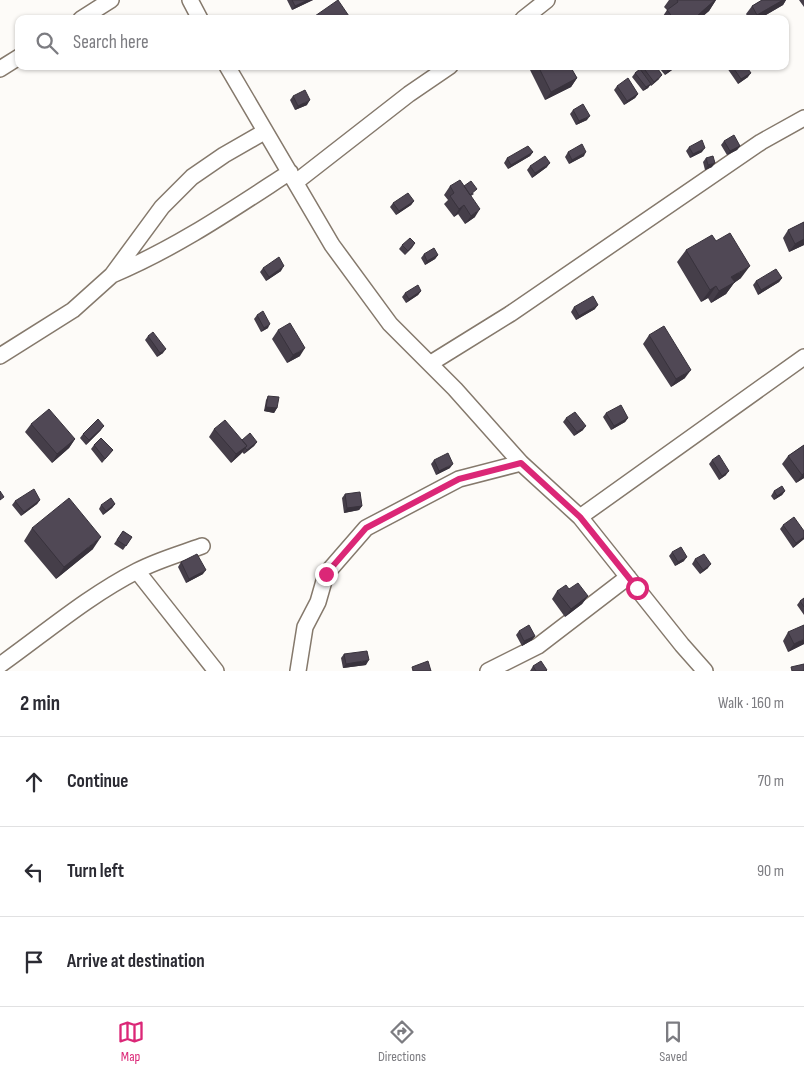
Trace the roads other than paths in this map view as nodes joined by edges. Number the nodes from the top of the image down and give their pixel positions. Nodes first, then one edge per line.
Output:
1 (111, 0) edge
2 (190, 0) edge
3 (547, 0) edge
4 (87, 15) edge
5 (198, 15) edge
6 (528, 15) edge
7 (15, 60) edge
8 (0, 69) edge
9 (229, 70) edge
10 (444, 70) edge
11 (804, 118) edge
12 (264, 132) junction
13 (293, 177) junction
14 (112, 276) junction
15 (0, 356) edge
16 (804, 357) edge
17 (431, 364) junction
18 (521, 463) junction
19 (580, 517) junction
20 (202, 546) dead end
21 (137, 571) junction
22 (628, 577) junction
23 (0, 664) edge
24 (216, 671) edge
25 (298, 671) edge
26 (488, 671) edge
27 (705, 671) edge

1 - 4 street
2 - 5 street
3 - 6 street
7 - 8 street
9 - 12 street
10 - 13 street
11 - 17 street
12 - 13 street
12 - 14 street
13 - 14 street
13 - 17 street
14 - 15 street
16 - 19 street
17 - 18 street
18 - 19 street
18 - 25 street
19 - 22 street
20 - 21 street
21 - 23 street
21 - 24 street
22 - 26 street
22 - 27 street

